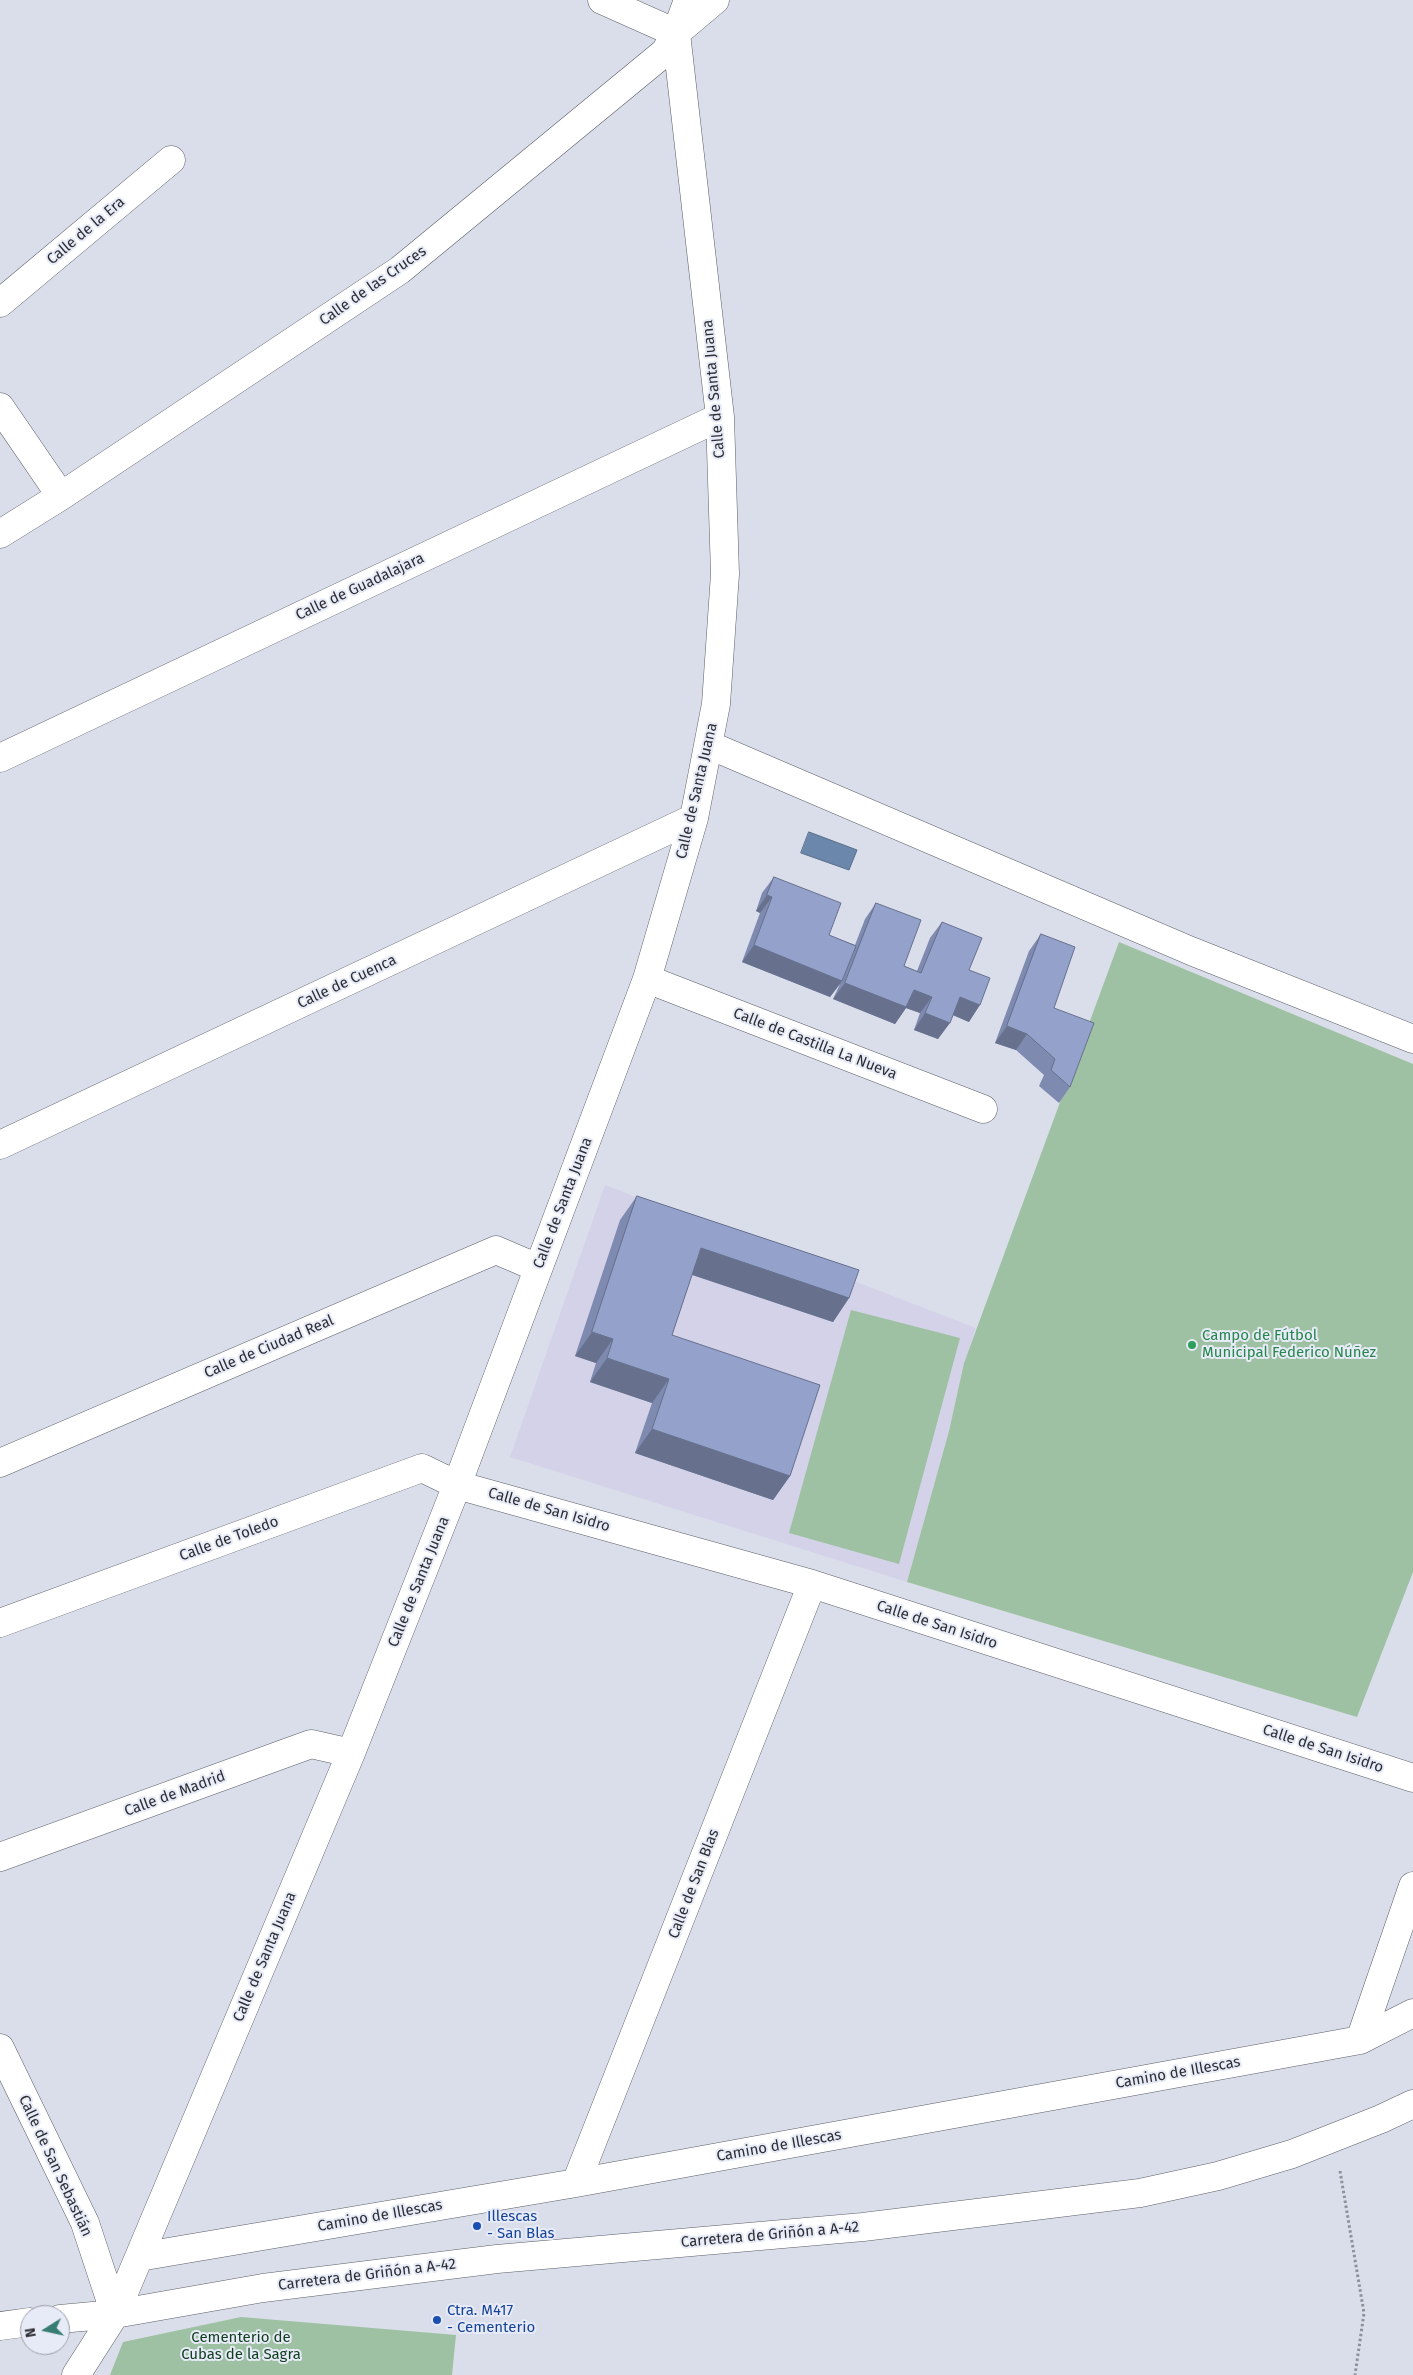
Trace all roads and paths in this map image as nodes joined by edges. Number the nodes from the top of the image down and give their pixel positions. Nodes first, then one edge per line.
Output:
1 (602, 0) edge
2 (688, 0) edge
3 (715, 0) edge
4 (676, 33) junction
5 (171, 160) dead end
6 (0, 303) edge
7 (0, 407) edge
8 (720, 417) junction
9 (61, 496) junction
10 (0, 534) edge
11 (708, 745) junction
12 (0, 758) edge
13 (694, 818) junction
14 (647, 979) junction
15 (1413, 1039) edge
16 (983, 1109) dead end
17 (0, 1145) edge
18 (538, 1268) junction
19 (0, 1463) edge
20 (458, 1485) junction
21 (812, 1584) junction
22 (0, 1623) edge
23 (351, 1753) junction
24 (1413, 1778) edge
25 (0, 1857) edge
26 (1413, 1886) edge
27 (1413, 2013) edge
28 (1360, 2040) junction
29 (0, 2048) edge
30 (1413, 2104) edge
31 (1334, 2138) junction
32 (576, 2183) junction
33 (139, 2257) junction
34 (114, 2314) junction
35 (70, 2318) edge
36 (20, 2323) edge
37 (0, 2326) edge
38 (76, 2375) edge
39 (1355, 2375) edge

1 - 4 street
2 - 4 street
3 - 4 street, Calle de las Cruces
4 - 8 street, Calle de Santa Juana
4 - 9 street, Calle de las Cruces
5 - 6 street, Calle de la Era
7 - 9 street
8 - 11 street, Calle de Santa Juana
8 - 12 street, Calle de Guadalajara
9 - 10 street, Calle de las Cruces
11 - 13 street, Calle de Santa Juana
11 - 15 street
13 - 14 street, Calle de Santa Juana
13 - 17 street, Calle de Cuenca
14 - 16 street, Calle de Castilla La Nueva
14 - 18 street, Calle de Santa Juana
18 - 19 street, Calle de Ciudad Real
18 - 20 street, Calle de Santa Juana
20 - 21 street, Calle de San Isidro
20 - 22 street, Calle de Toledo
20 - 23 street, Calle de Santa Juana
21 - 24 street, Calle de San Isidro
21 - 32 street, Calle de San Blas
23 - 25 street, Calle de Madrid
23 - 33 street, Calle de Santa Juana
26 - 28 street
27 - 28 street, Camino de Illescas
28 - 32 street, Camino de Illescas
29 - 34 street, Calle de San Sebastián
30 - 31 street, Carretera de Griñón a A-42
31 - 34 street, Carretera de Griñón a A-42
31 - 39 path
32 - 33 street, Camino de Illescas
33 - 34 street, Calle de Santa Juana
34 - 35 street, Carretera de Griñón a A-42
34 - 38 street, Calle de Santa Juana
36 - 37 street

